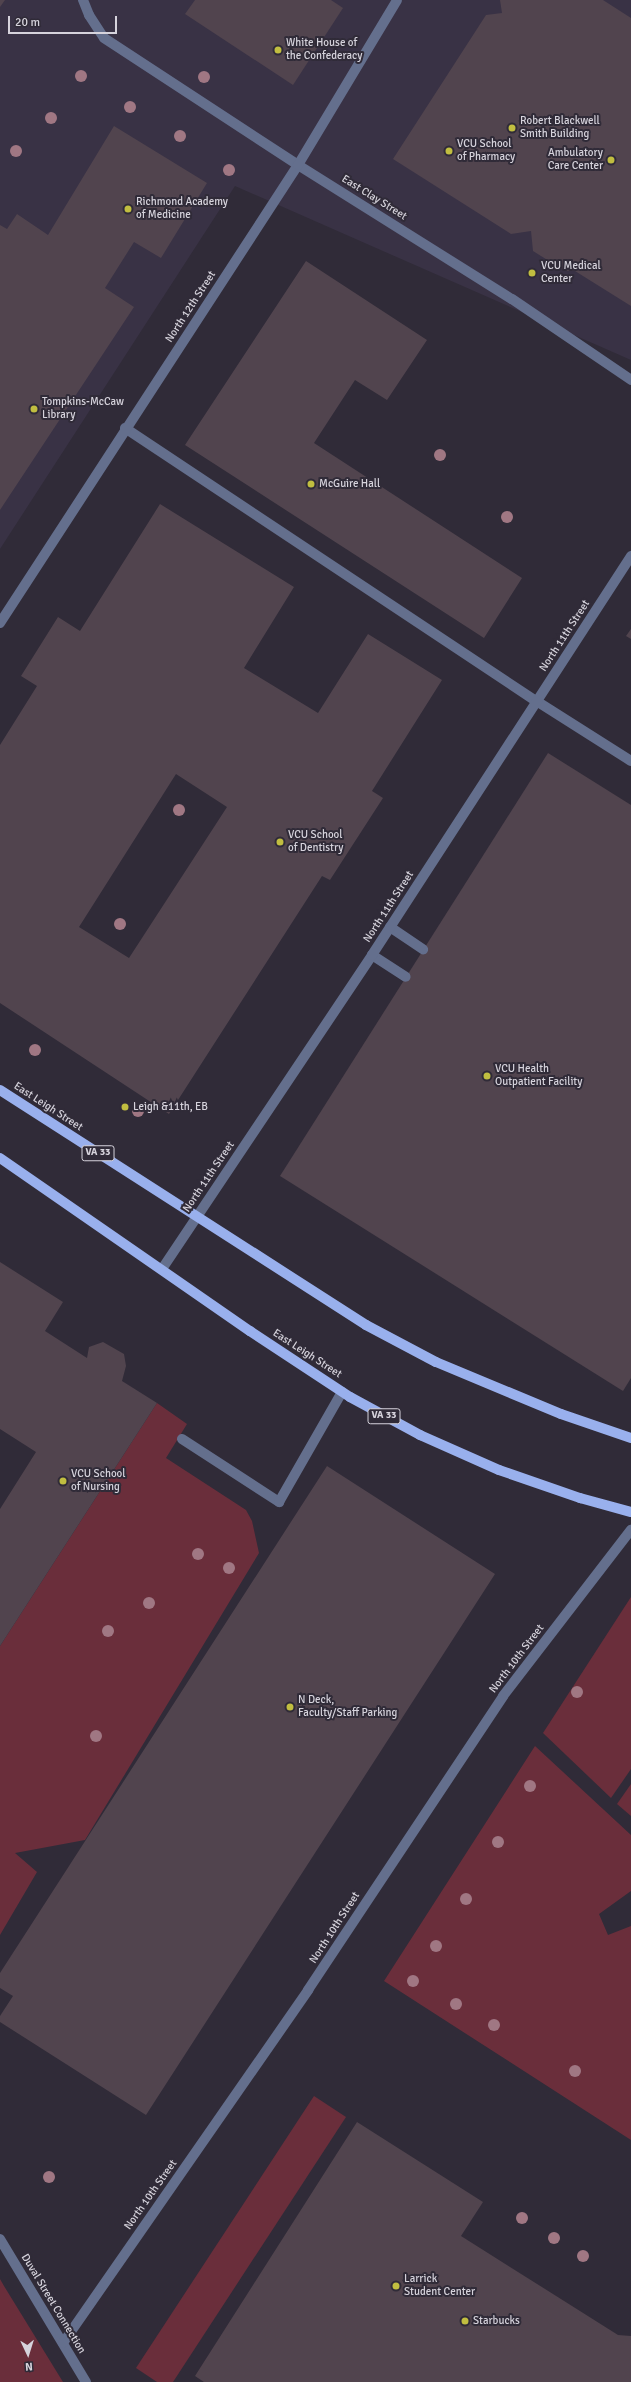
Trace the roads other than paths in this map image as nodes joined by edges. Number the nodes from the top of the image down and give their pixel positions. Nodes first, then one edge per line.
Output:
1 (83, 0) edge
2 (397, 0) edge
3 (298, 165) junction
4 (631, 380) edge
5 (125, 428) junction
6 (631, 556) edge
7 (0, 623) edge
8 (538, 702) junction
9 (631, 761) edge
10 (390, 927) junction
11 (424, 949) dead end
12 (372, 955) junction
13 (406, 977) dead end
14 (0, 1090) edge
15 (0, 1158) edge
16 (197, 1217) junction
17 (162, 1269) junction
18 (342, 1392) junction
19 (631, 1438) edge
20 (182, 1439) dead end
21 (631, 1512) edge
22 (631, 1530) edge
23 (0, 2239) edge
24 (63, 2343) junction
25 (86, 2382) edge

1 - 3 street, East Clay Street
2 - 3 street, North 12th Street
3 - 4 street, East Clay Street
3 - 5 street, North 12th Street
5 - 7 street, North 12th Street
5 - 8 street
6 - 8 street, North 11th Street
8 - 9 street
8 - 10 street, North 11th Street
10 - 11 street
10 - 12 street, North 11th Street
12 - 13 street
12 - 16 street, North 11th Street
14 - 16 main road, East Leigh Street / VA 33
15 - 17 main road, East Leigh Street / VA 33
16 - 17 street, North 11th Street
16 - 19 main road, East Leigh Street / VA 33
17 - 18 main road, East Leigh Street / VA 33
18 - 20 street
18 - 21 main road, East Leigh Street / VA 33
22 - 24 street, North 10th Street
23 - 24 street, Duval Street Connection
24 - 25 street, Duval Street Connection

